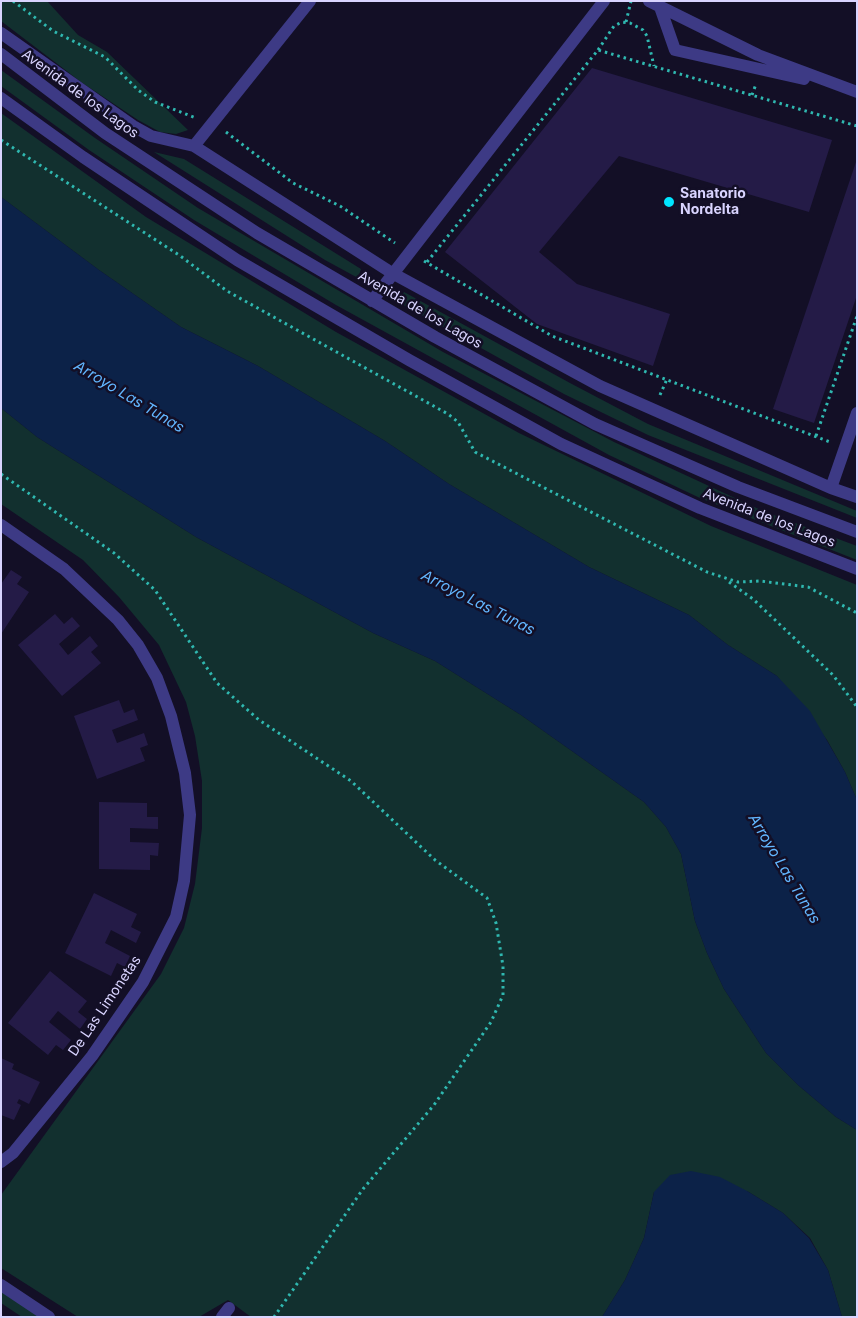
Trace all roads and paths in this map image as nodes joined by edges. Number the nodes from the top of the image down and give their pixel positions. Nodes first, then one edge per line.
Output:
1 (310, 1) edge
2 (604, 1) edge
3 (631, 1) edge
4 (655, 4) edge
5 (626, 22) junction
6 (1, 33) edge
7 (598, 50) junction
8 (1, 54) edge
9 (654, 66) junction
10 (852, 90) edge
11 (1, 98) edge
12 (857, 126) edge
13 (1, 140) edge
14 (194, 146) junction
15 (427, 262) dead end
16 (392, 273) junction
17 (372, 301) junction
18 (857, 316) edge
19 (857, 414) edge
20 (816, 436) dead end
21 (1, 474) edge
22 (831, 488) junction
23 (857, 497) edge
24 (1, 525) edge
25 (857, 532) edge
26 (857, 569) edge
27 (726, 580) junction
28 (857, 613) edge
29 (857, 707) edge
30 (1, 1162) edge
31 (1, 1285) edge
32 (49, 1317) edge
33 (274, 1317) edge

1 - 14 street
2 - 16 street
3 - 5 path
4 - 10 street
4 - 10 street
5 - 7 path
5 - 9 path
6 - 14 street
7 - 9 path
7 - 15 path
8 - 17 street, Avenida de los Lagos
9 - 12 path
11 - 26 street, Avenida de los Lagos
13 - 27 path
14 - 16 street
16 - 17 street
16 - 22 street
17 - 25 street, Avenida de los Lagos
18 - 20 path
19 - 22 street
21 - 33 path
22 - 23 street
24 - 30 street, De Las Limonetas
27 - 28 path
27 - 29 path
31 - 32 street

